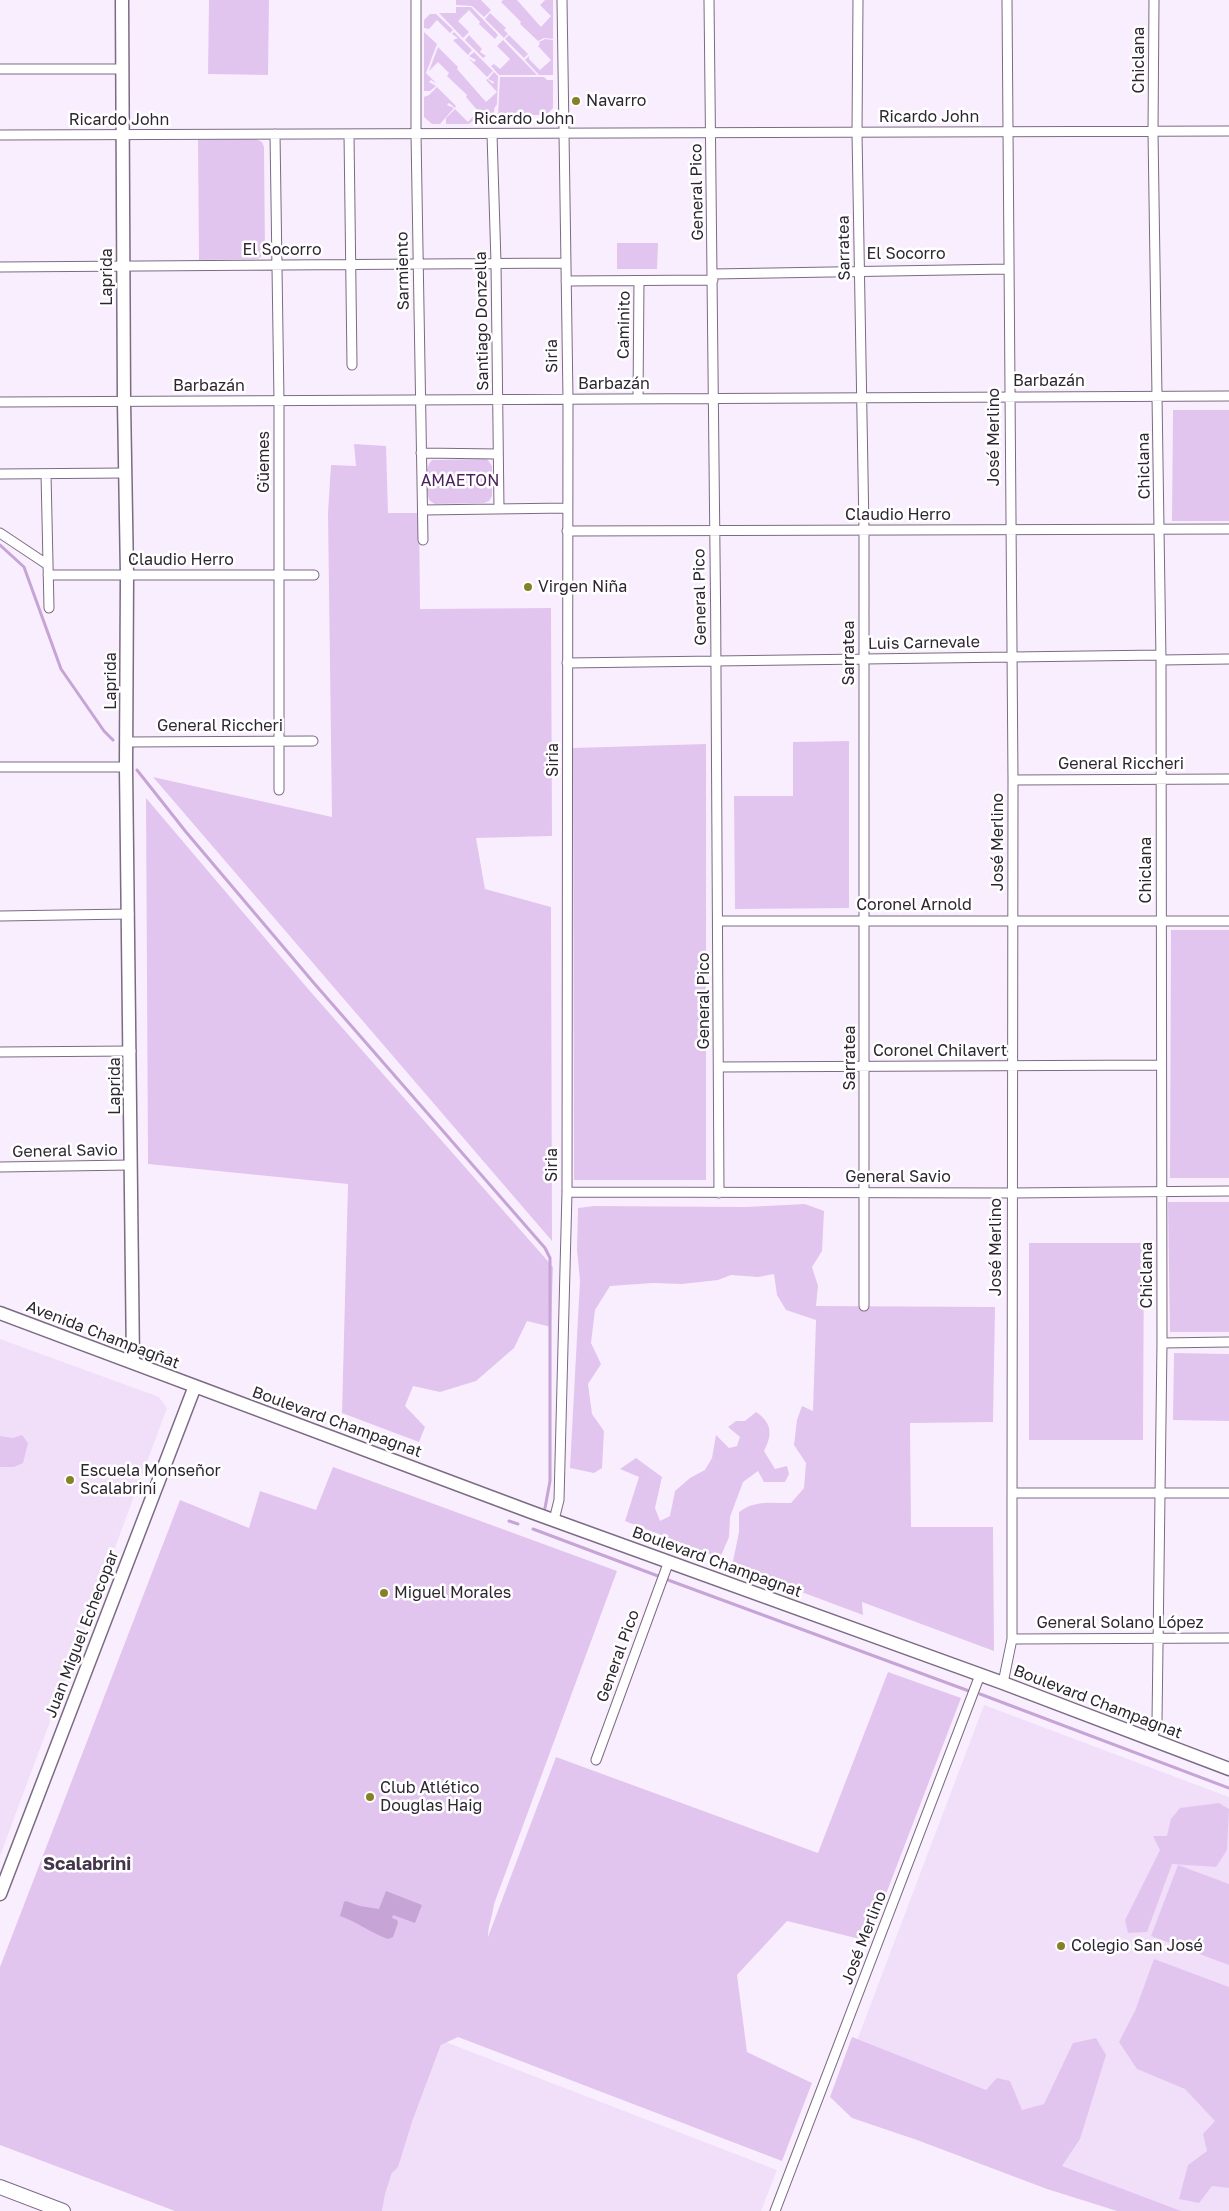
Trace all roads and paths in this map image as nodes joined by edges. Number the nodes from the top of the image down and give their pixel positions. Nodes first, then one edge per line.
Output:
1 (122, 0) edge
2 (416, 0) edge
3 (562, 0) edge
4 (709, 0) edge
5 (858, 0) edge
6 (1007, 0) edge
7 (1154, 0) edge
8 (0, 69) edge
9 (123, 69) junction
10 (856, 132) junction
11 (1008, 132) junction
12 (1153, 132) junction
13 (1229, 132) edge
14 (710, 133) junction
15 (122, 134) junction
16 (275, 134) junction
17 (349, 134) junction
18 (416, 134) junction
19 (492, 134) junction
20 (563, 134) junction
21 (0, 135) edge
22 (496, 263) junction
23 (565, 263) junction
24 (418, 264) junction
25 (350, 265) junction
26 (124, 266) junction
27 (276, 266) junction
28 (0, 267) edge
29 (1008, 269) junction
30 (860, 270) junction
31 (713, 277) junction
32 (566, 281) junction
33 (639, 281) junction
34 (352, 365) dead end
35 (1009, 396) junction
36 (1158, 396) junction
37 (1229, 396) edge
38 (568, 399) junction
39 (638, 399) junction
40 (714, 399) junction
41 (863, 399) junction
42 (279, 401) junction
43 (420, 401) junction
44 (498, 401) junction
45 (0, 402) edge
46 (124, 402) junction
47 (421, 454) junction
48 (498, 454) junction
49 (125, 472) junction
50 (0, 474) edge
51 (46, 474) junction
52 (567, 508) junction
53 (499, 509) junction
54 (423, 510) junction
55 (1010, 529) junction
56 (1160, 529) junction
57 (1229, 529) edge
58 (713, 530) junction
59 (864, 530) junction
60 (567, 531) junction
61 (0, 533) edge
62 (423, 540) dead end
63 (48, 565) junction
64 (48, 575) junction
65 (127, 575) junction
66 (280, 575) junction
67 (314, 575) dead end
68 (49, 608) dead end
69 (1011, 656) junction
70 (1161, 657) junction
71 (864, 659) junction
72 (1229, 659) edge
73 (716, 661) junction
74 (567, 664) junction
75 (279, 741) junction
76 (313, 741) dead end
77 (127, 742) junction
78 (0, 767) edge
79 (126, 767) junction
80 (1161, 779) junction
81 (1229, 779) edge
82 (1013, 780) junction
83 (279, 790) dead end
84 (129, 914) junction
85 (0, 916) edge
86 (865, 920) junction
87 (1013, 920) junction
88 (1160, 920) junction
89 (720, 921) junction
90 (1229, 921) edge
91 (131, 1051) junction
92 (0, 1052) edge
93 (1160, 1065) junction
94 (1013, 1066) junction
95 (719, 1067) junction
96 (865, 1067) junction
97 (131, 1165) junction
98 (0, 1167) edge
99 (1161, 1191) junction
100 (1229, 1191) edge
101 (567, 1192) junction
102 (865, 1192) junction
103 (719, 1193) junction
104 (1011, 1193) junction
105 (864, 1306) dead end
106 (0, 1313) edge
107 (1229, 1342) edge
108 (1162, 1343) junction
109 (133, 1363) junction
110 (194, 1386) junction
111 (1012, 1493) junction
112 (1229, 1493) edge
113 (1160, 1494) junction
114 (554, 1520) junction
115 (669, 1561) junction
116 (1159, 1638) junction
117 (1229, 1638) edge
118 (1012, 1639) junction
119 (980, 1675) junction
120 (1002, 1683) junction
121 (1152, 1740) junction
122 (596, 1760) dead end
123 (1229, 1769) edge
124 (0, 1894) edge
125 (0, 2187) edge
126 (63, 2211) edge
127 (775, 2211) edge

1 - 9 street, Laprida
2 - 18 street, Sarmiento
3 - 20 street, Siria
4 - 14 street, General Pico
5 - 10 street, Sarratea
6 - 11 street, José Merlino
7 - 12 street, Chiclana
8 - 9 street
9 - 15 street, Laprida
10 - 11 street, Ricardo John
10 - 14 street, Ricardo John
10 - 30 street, Sarratea
11 - 12 street, Ricardo John
11 - 29 street, José Merlino
12 - 13 street, Ricardo John
12 - 36 street, Chiclana
14 - 20 street, Ricardo John
14 - 31 street, General Pico
15 - 16 street, Ricardo John
15 - 21 street, Ricardo John
15 - 26 street, Laprida
16 - 17 street, Ricardo John
16 - 27 street, Güemes
17 - 18 street, Ricardo John
17 - 25 street
18 - 19 street, Ricardo John
18 - 24 street, Sarmiento
19 - 20 street, Ricardo John
19 - 22 street, Santiago Donzella
20 - 23 street, Siria
22 - 23 street, El Socorro
22 - 24 street, El Socorro
22 - 44 street, Santiago Donzella
23 - 32 street, Siria
24 - 25 street, El Socorro
24 - 43 street, Sarmiento
25 - 27 street, El Socorro
25 - 34 street
26 - 27 street, El Socorro
26 - 28 street, El Socorro
26 - 46 street, Laprida
27 - 42 street, Güemes
29 - 30 street, El Socorro
29 - 35 street, José Merlino
30 - 31 street, El Socorro
30 - 41 street, Sarratea
31 - 33 street, El Socorro
31 - 40 street, General Pico
32 - 33 street, El Socorro
32 - 38 street, Siria
33 - 39 street, Caminito
35 - 36 street, Barbazán
35 - 41 street, Barbazán
35 - 55 street, José Merlino
36 - 37 street, Barbazán
36 - 56 street, Chiclana
38 - 39 street, Barbazán
38 - 44 street, Barbazán
38 - 52 street, Siria
39 - 40 street, Barbazán
40 - 41 street, Barbazán
40 - 58 street, General Pico
41 - 59 street, Sarratea
42 - 43 street, Barbazán
42 - 46 street, Barbazán
42 - 66 street, Güemes
43 - 44 street, Barbazán
43 - 47 street, Sarmiento
44 - 48 street, Santiago Donzella
45 - 46 street, Barbazán
46 - 49 street, Laprida
47 - 48 street
47 - 54 street, Sarmiento
48 - 53 street, Santiago Donzella
49 - 51 street
49 - 65 street, Laprida
50 - 51 street
51 - 63 street
52 - 53 street
52 - 60 street, Siria
53 - 54 street
54 - 62 street, Sarmiento
55 - 56 street, Claudio Herro
55 - 59 street, Claudio Herro
55 - 69 street, José Merlino
56 - 57 street, Claudio Herro
56 - 70 street, Chiclana
58 - 59 street, Claudio Herro
58 - 60 street, Claudio Herro
58 - 73 street, General Pico
59 - 71 street, Sarratea
60 - 74 street, Siria
61 - 63 street
63 - 64 street
64 - 65 street, Claudio Herro
64 - 68 street
65 - 66 street, Claudio Herro
65 - 77 street, Laprida
66 - 67 street, Claudio Herro
66 - 75 street, Güemes
69 - 70 street, Luis Carnevale
69 - 71 street, Luis Carnevale
69 - 82 street, José Merlino
70 - 72 street, Luis Carnevale
70 - 80 street, Chiclana
71 - 73 street, Luis Carnevale
71 - 86 street, Sarratea
73 - 74 street, Luis Carnevale
73 - 89 street, General Pico
74 - 101 street, Siria
75 - 76 street, General Riccheri
75 - 77 street, General Riccheri
75 - 83 street, Güemes
77 - 79 street, Laprida
78 - 79 street
79 - 84 street, Laprida
80 - 81 street, General Riccheri
80 - 82 street, General Riccheri
80 - 88 street, Chiclana
82 - 87 street, José Merlino
84 - 85 street
84 - 91 street, Laprida
86 - 87 street, Coronel Arnold
86 - 89 street, Coronel Arnold
86 - 96 street, Sarratea
87 - 88 street, Coronel Arnold
87 - 94 street, José Merlino
88 - 90 street, Coronel Arnold
88 - 93 street, Chiclana
89 - 95 street, General Pico
91 - 92 street
91 - 97 street, Laprida
93 - 94 street, Coronel Chilavert
93 - 99 street, Chiclana
94 - 96 street, Coronel Chilavert
94 - 104 street, José Merlino
95 - 96 street, Coronel Chilavert
95 - 103 street, General Pico
96 - 102 street, Sarratea
97 - 98 street, General Savio
97 - 109 street, Laprida
99 - 100 street, General Savio
99 - 104 street, General Savio
99 - 108 street, Chiclana
101 - 103 street, General Savio
101 - 114 street, Siria
102 - 103 street, General Savio
102 - 104 street, General Savio
102 - 105 street, Sarratea
104 - 111 street, José Merlino
106 - 109 street, Avenida Champagñat
107 - 108 street
108 - 113 street, Chiclana
109 - 110 street, Avenida Champagñat
110 - 114 street, Boulevard Champagnat
110 - 124 street, Juan Miguel Echecopar
111 - 113 street
111 - 118 street, José Merlino
112 - 113 street
113 - 116 street, Chiclana
114 - 115 street, Boulevard Champagnat
115 - 119 street, Boulevard Champagnat
115 - 122 street, General Pico
116 - 117 street, General Solano López
116 - 118 street, General Solano López
116 - 121 street, Chiclana
118 - 120 street, José Merlino
119 - 120 street, Boulevard Champagnat
119 - 127 street, José Merlino
120 - 121 street, Boulevard Champagnat
121 - 123 street, Boulevard Champagnat
125 - 126 main road

